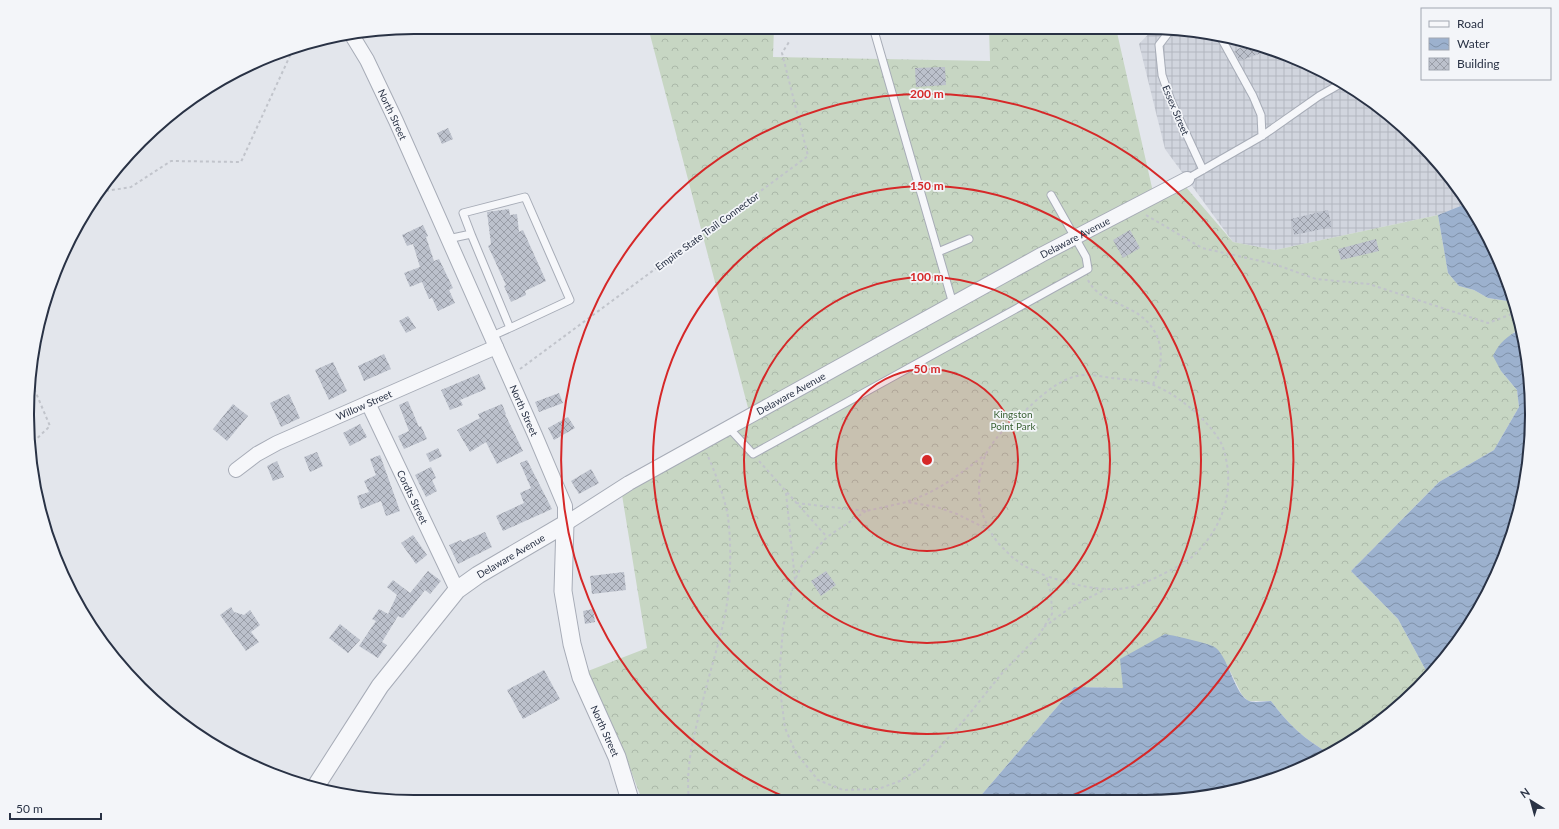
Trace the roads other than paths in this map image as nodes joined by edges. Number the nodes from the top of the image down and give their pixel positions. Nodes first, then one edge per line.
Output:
1 (876, 34) edge
2 (1167, 35) edge
3 (354, 39) edge
4 (1223, 42) edge
5 (1337, 86) edge
6 (1262, 136) junction
7 (1203, 170) junction
8 (1187, 179) joint
9 (1051, 195) dead end
10 (471, 234) junction
11 (1074, 238) junction
12 (448, 239) junction
13 (969, 239) dead end
14 (938, 252) junction
15 (953, 304) junction
16 (510, 328) junction
17 (494, 342) junction
18 (368, 403) junction
19 (728, 428) junction
20 (236, 470) dead end
21 (565, 524) junction
22 (457, 590) junction
23 (318, 783) edge
24 (628, 795) edge

1 - 14 lane
2 - 7 lane, Essex Street
3 - 12 street, North Street
4 - 6 lane
5 - 6 lane, Delaware Avenue
6 - 7 lane, Delaware Avenue
7 - 8 lane, Delaware Avenue
8 - 11 street, Delaware Avenue
9 - 11 lane
10 - 12 lane
10 - 16 lane
10 - 16 lane
11 - 15 street, Delaware Avenue
11 - 19 lane
12 - 17 street, North Street
13 - 14 lane
14 - 15 lane
15 - 19 street, Delaware Avenue
16 - 17 lane
17 - 18 street, Willow Street
17 - 21 street, North Street
18 - 20 street, Willow Street
18 - 22 street, Cordts Street
19 - 21 street, Delaware Avenue
21 - 22 street, Delaware Avenue
21 - 24 street, North Street
22 - 23 street, Delaware Avenue

